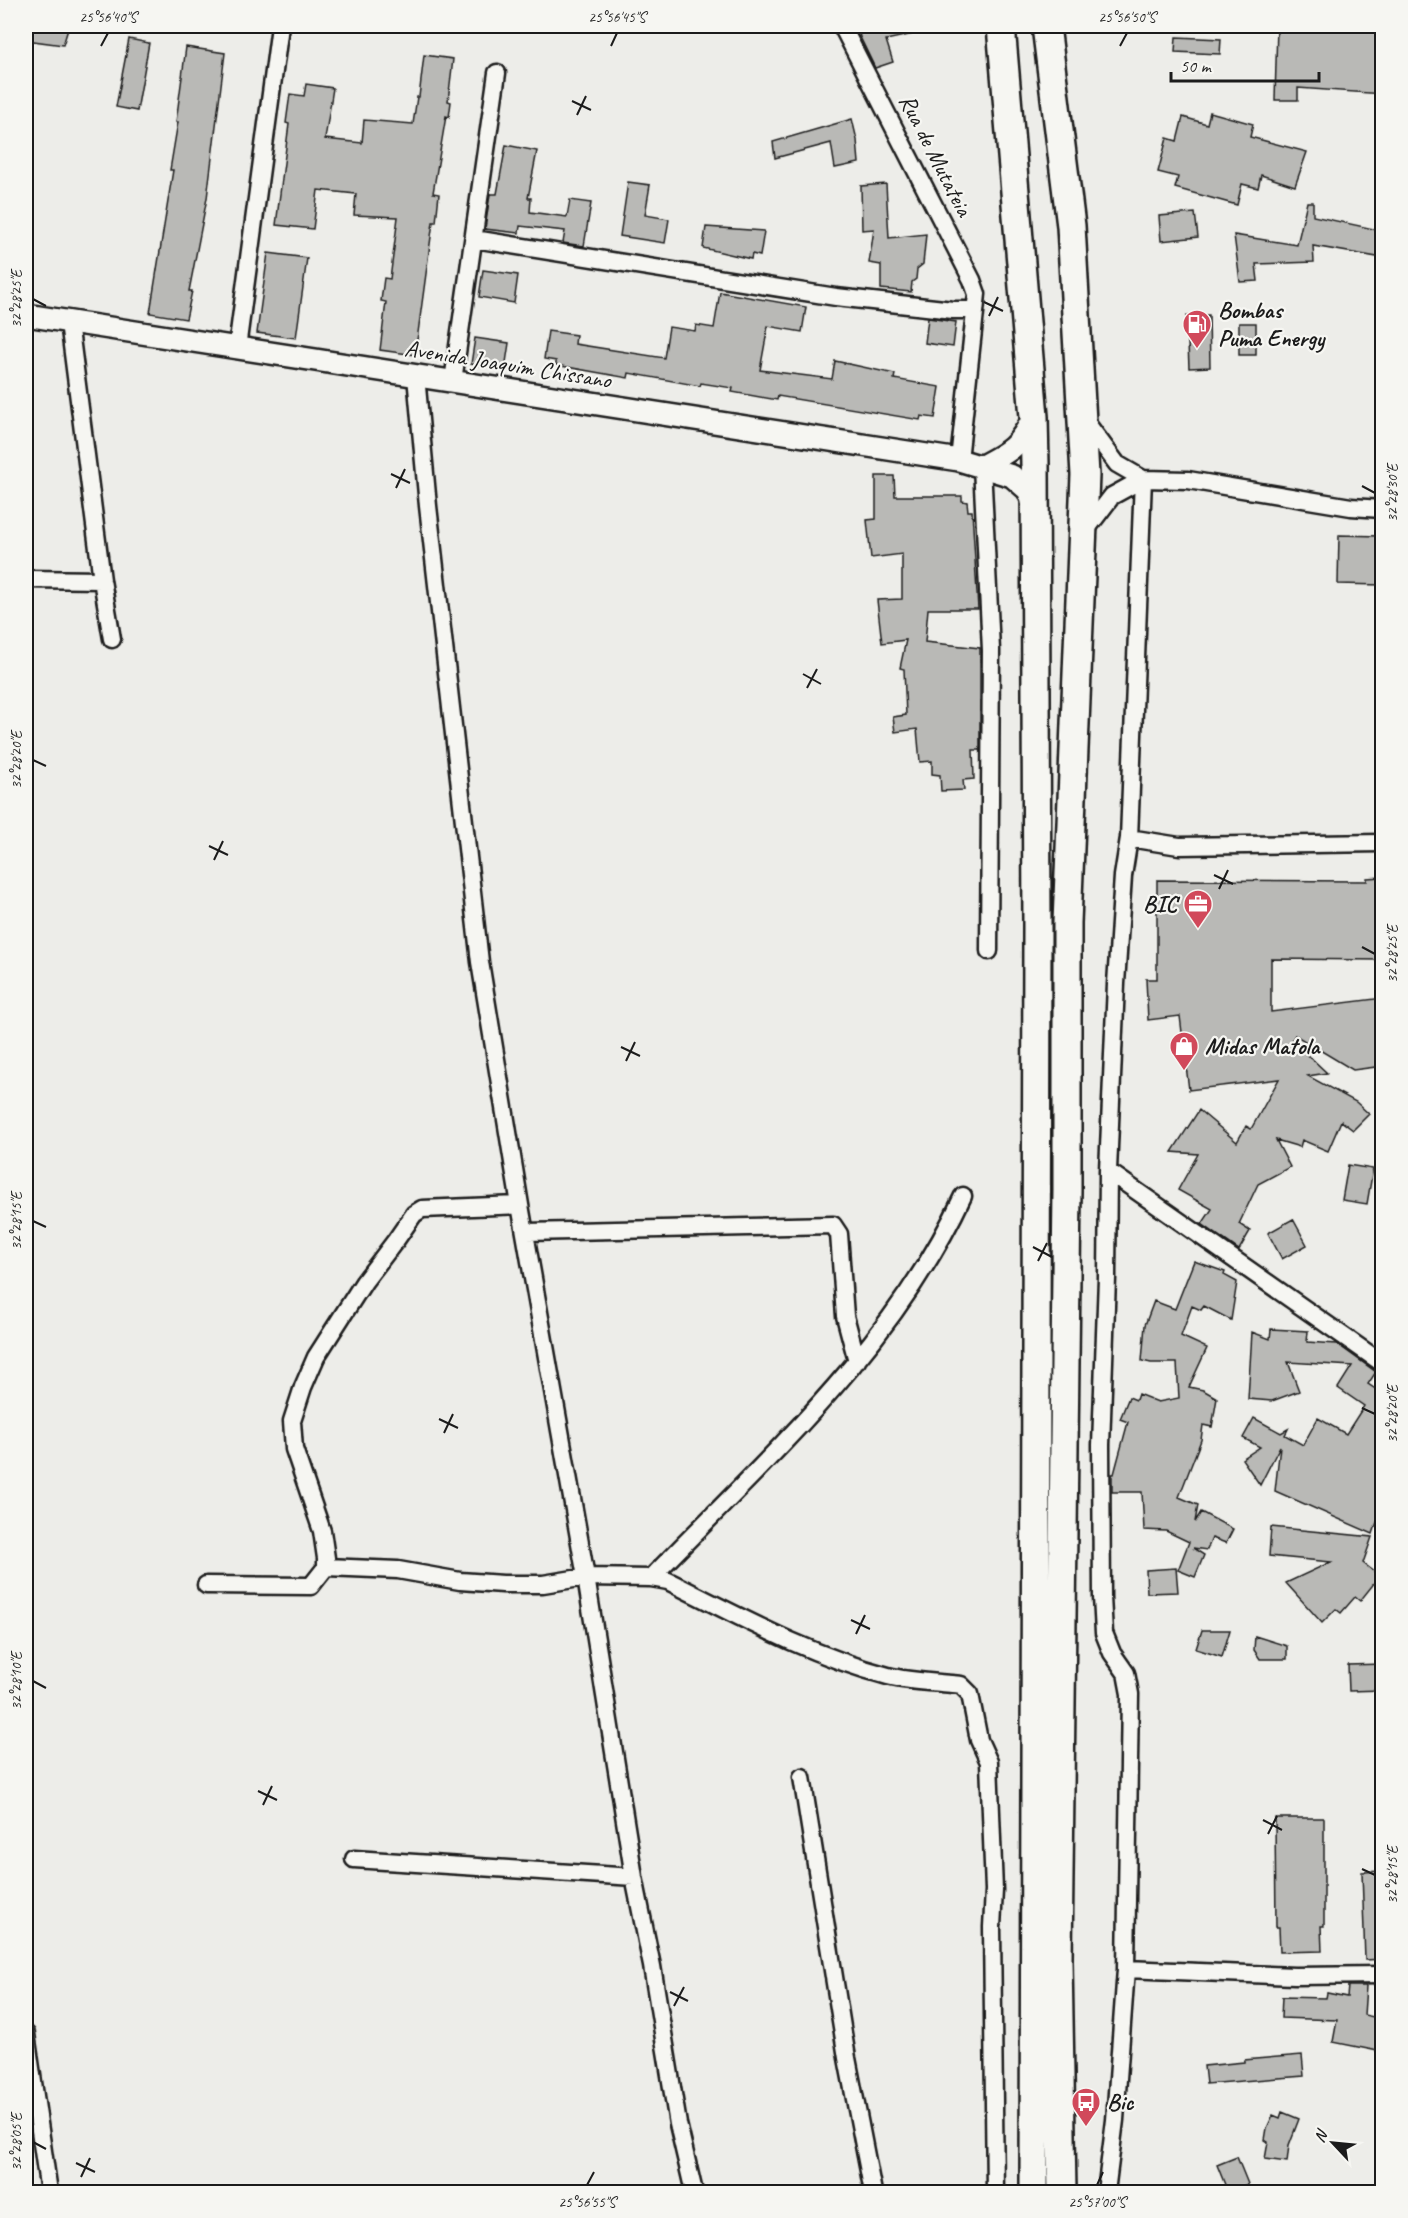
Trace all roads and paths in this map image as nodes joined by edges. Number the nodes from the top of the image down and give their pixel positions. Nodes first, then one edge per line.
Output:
1 (280, 26) edge
2 (842, 26) edge
3 (1001, 26) edge
4 (1046, 26) edge
5 (497, 73) dead end
6 (474, 239) junction
7 (975, 309) junction
8 (26, 315) edge
9 (69, 322) junction
10 (237, 348) junction
11 (416, 376) junction
12 (453, 381) junction
13 (1082, 416) junction
14 (1034, 417) junction
15 (959, 460) junction
16 (982, 466) junction
17 (1143, 479) junction
18 (1035, 507) junction
19 (1383, 509) edge
20 (1083, 534) junction
21 (26, 579) edge
22 (102, 580) junction
23 (112, 639) dead end
24 (1129, 838) junction
25 (1383, 843) edge
26 (989, 951) dead end
27 (1108, 1171) junction
28 (963, 1196) dead end
29 (520, 1205) junction
30 (527, 1232) junction
31 (857, 1361) junction
32 (1383, 1363) edge
33 (326, 1567) junction
34 (586, 1577) junction
35 (651, 1578) junction
36 (206, 1585) dead end
37 (802, 1777) dead end
38 (354, 1859) dead end
39 (634, 1877) junction
40 (1126, 1969) junction
41 (1383, 1975) edge
42 (26, 2034) edge
43 (49, 2193) edge
44 (694, 2193) edge
45 (873, 2193) edge
46 (995, 2193) edge
47 (1034, 2193) edge
48 (1062, 2193) edge
49 (1106, 2193) edge

1 - 10 street
2 - 7 street, Rua de Mutateia
3 - 14 highway
4 - 13 highway
5 - 6 street
6 - 7 street
6 - 12 street
7 - 15 street, Rua de Mutateia
8 - 9 street, Avenida Joaquim Chissano
9 - 10 street, Avenida Joaquim Chissano
9 - 22 street
10 - 11 street, Avenida Joaquim Chissano
11 - 12 street, Avenida Joaquim Chissano
11 - 29 street
12 - 15 street, Avenida Joaquim Chissano
13 - 17 street
13 - 20 highway
14 - 16 street
14 - 18 highway
15 - 16 street, Avenida Joaquim Chissano
16 - 18 street, Avenida Joaquim Chissano
16 - 26 street
17 - 19 street
17 - 20 street
17 - 24 street
18 - 47 highway
20 - 48 highway
21 - 22 street
22 - 23 street
24 - 25 street
24 - 27 street
27 - 32 street
27 - 40 street
28 - 31 street
29 - 30 street
29 - 33 street
30 - 31 street
30 - 34 street
31 - 35 street
33 - 34 street
33 - 36 street
34 - 35 street
34 - 39 street
35 - 46 street
37 - 45 street
38 - 39 street
39 - 44 street
40 - 41 street
40 - 49 street
42 - 43 street

